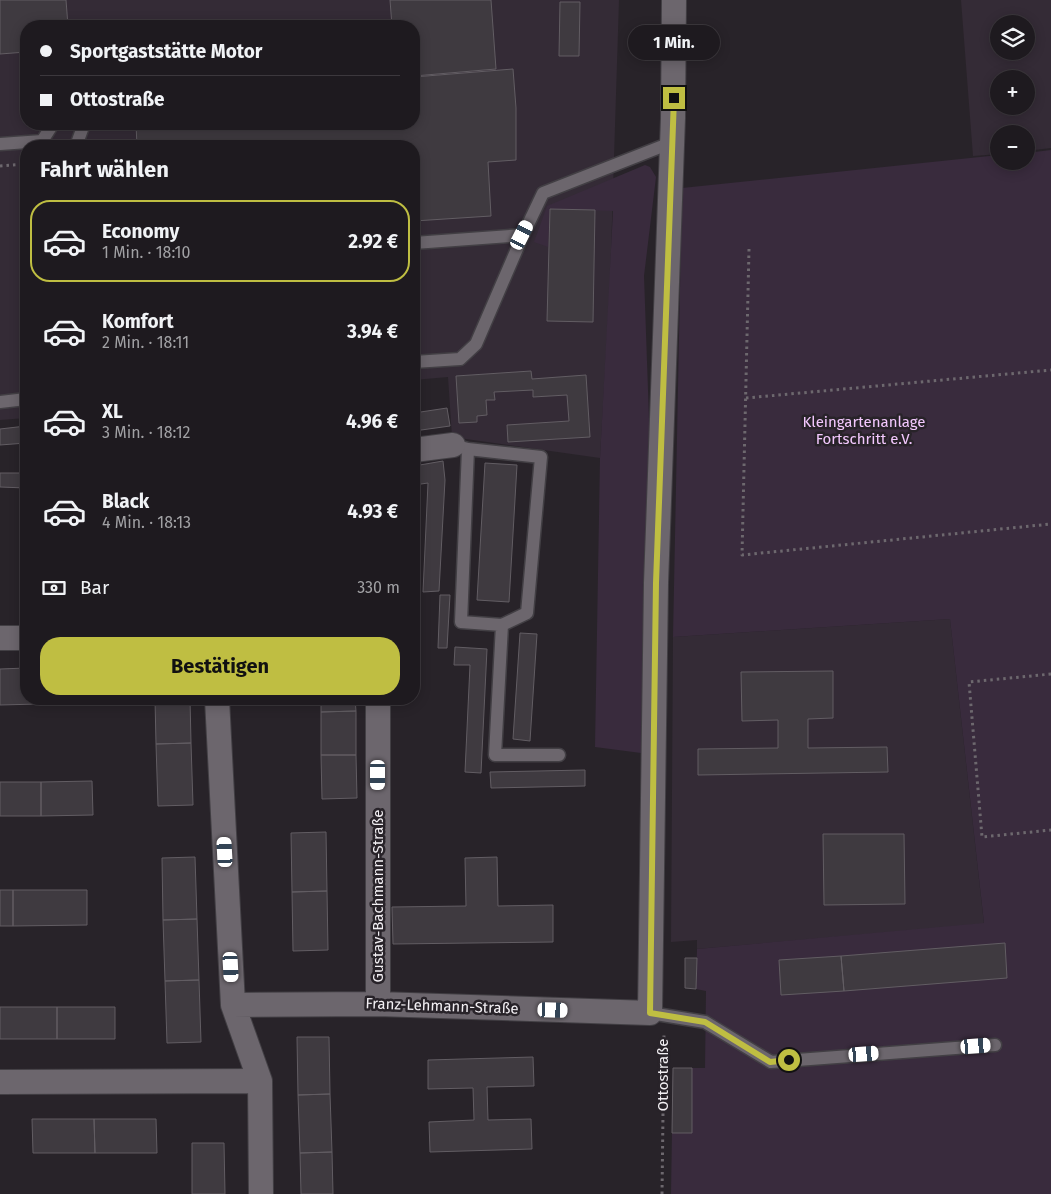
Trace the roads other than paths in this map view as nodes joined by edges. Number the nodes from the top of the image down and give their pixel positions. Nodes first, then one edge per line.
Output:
1 (674, 0) edge
2 (673, 142) junction
3 (20, 143) edge
4 (0, 144) edge
5 (522, 235) junction
6 (420, 243) edge
7 (420, 362) edge
8 (20, 400) edge
9 (0, 402) edge
10 (460, 447) junction
11 (420, 450) edge
12 (502, 625) junction
13 (0, 638) edge
14 (20, 638) edge
15 (217, 705) edge
16 (378, 705) edge
17 (559, 755) dead end
18 (378, 1004) junction
19 (233, 1005) junction
20 (650, 1013) junction
21 (995, 1045) dead end
22 (260, 1081) junction
23 (0, 1082) edge
24 (261, 1194) edge

1 - 2 street
2 - 5 lane
2 - 20 street
3 - 4 lane
5 - 6 lane
5 - 7 lane
8 - 9 lane
10 - 11 street
10 - 12 lane
10 - 12 lane
12 - 17 lane
13 - 14 street
15 - 19 street
16 - 18 street, Gustav-Bachmann-Straße
18 - 19 street, Franz-Lehmann-Straße
18 - 20 street, Franz-Lehmann-Straße
19 - 22 street
20 - 21 lane
22 - 23 street
22 - 24 street

